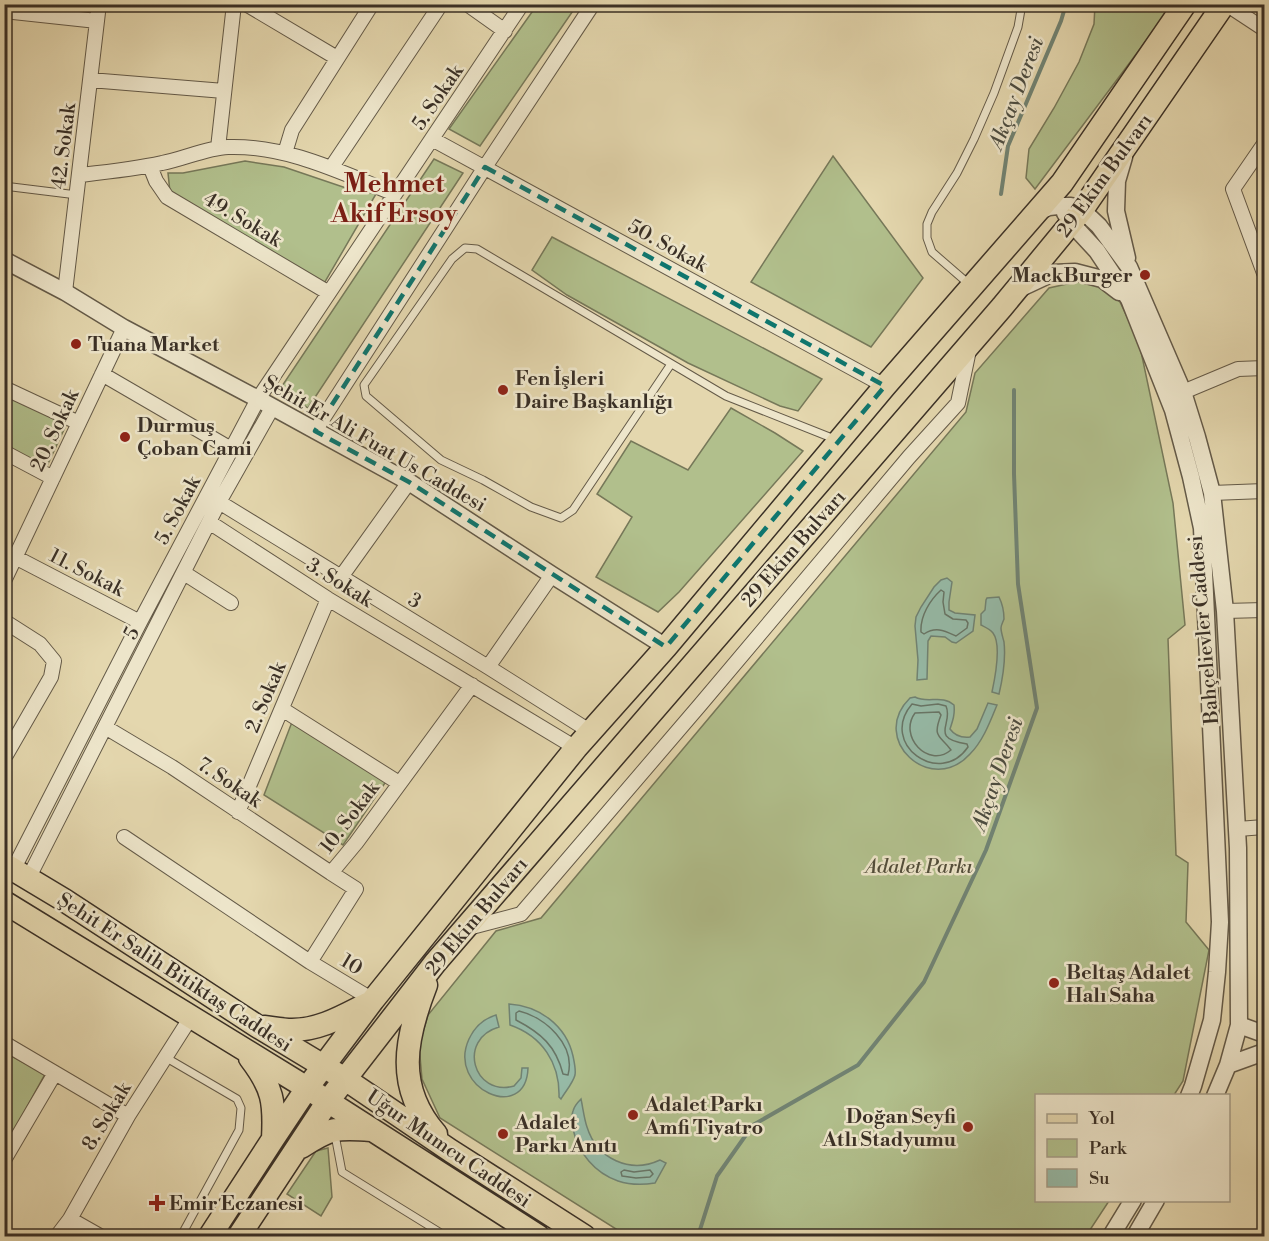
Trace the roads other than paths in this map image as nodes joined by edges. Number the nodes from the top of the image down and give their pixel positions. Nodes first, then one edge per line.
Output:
1 (99, 4) edge
2 (234, 4) edge
3 (246, 4) edge
4 (372, 4) edge
5 (441, 4) edge
6 (467, 4) edge
7 (522, 4) edge
8 (593, 4) edge
9 (1022, 4) edge
10 (1185, 4) edge
11 (1225, 4) edge
12 (4, 11) edge
13 (97, 21) junction
14 (1264, 29) edge
15 (505, 31) junction
16 (337, 58) junction
17 (90, 80) junction
18 (224, 91) junction
19 (432, 139) junction
20 (1264, 144) edge
21 (1126, 147) junction
22 (218, 148) junction
23 (285, 153) junction
24 (150, 166) junction
25 (485, 167) junction
26 (331, 168) junction
27 (80, 175) junction
28 (1062, 183) junction
29 (4, 186) edge
30 (395, 194) junction
31 (77, 195) junction
32 (1037, 213) junction
33 (1072, 213) junction
34 (4, 260) edge
35 (1130, 267) junction
36 (1264, 273) edge
37 (972, 286) junction
38 (1017, 289) junction
39 (65, 292) junction
40 (329, 293) junction
41 (1129, 299) junction
42 (124, 328) junction
43 (971, 343) junction
44 (671, 364) junction
45 (1264, 368) edge
46 (102, 374) junction
47 (885, 386) junction
48 (4, 388) edge
49 (1183, 392) junction
50 (265, 403) junction
51 (79, 423) junction
52 (315, 431) junction
53 (839, 441) junction
54 (231, 450) junction
55 (4, 452) edge
56 (53, 478) junction
57 (409, 482) junction
58 (1264, 491) edge
59 (1212, 493) junction
60 (219, 502) junction
61 (209, 522) junction
62 (15, 557) junction
63 (184, 573) junction
64 (552, 575) junction
65 (341, 577) junction
66 (4, 581) edge
67 (328, 598) junction
68 (231, 603) dead end
69 (1264, 610) edge
70 (1225, 611) junction
71 (4, 621) edge
72 (140, 622) junction
73 (666, 647) junction
74 (488, 667) junction
75 (472, 685) junction
76 (282, 710) junction
77 (105, 727) junction
78 (584, 740) junction
79 (6, 755) edge
80 (399, 783) junction
81 (238, 812) junction
82 (1264, 827) edge
83 (1238, 829) junction
84 (124, 837) dead end
85 (15, 871) edge
86 (332, 873) junction
87 (4, 902) edge
88 (463, 929) junction
89 (310, 962) junction
90 (435, 963) junction
91 (373, 1000) junction
92 (191, 1017) junction
93 (1239, 1025) junction
94 (257, 1026) junction
95 (1264, 1034) edge
96 (4, 1043) edge
97 (244, 1049) junction
98 (1264, 1052) edge
99 (165, 1057) junction
100 (1228, 1065) junction
101 (324, 1066) junction
102 (55, 1073) junction
103 (345, 1079) junction
104 (308, 1088) junction
105 (1189, 1094) edge
106 (1215, 1094) edge
107 (328, 1101) junction
108 (128, 1116) junction
109 (334, 1130) junction
110 (373, 1130) junction
111 (273, 1139) junction
112 (8, 1144) edge
113 (451, 1151) junction
114 (293, 1154) junction
115 (4, 1160) edge
116 (1132, 1202) edge
117 (1155, 1202) edge
118 (70, 1219) junction
119 (57, 1236) edge
120 (99, 1236) edge
121 (181, 1236) edge
122 (210, 1236) edge
123 (239, 1236) edge
124 (450, 1236) edge
125 (538, 1236) edge
126 (584, 1236) edge
127 (1111, 1236) edge
128 (1135, 1236) edge

1 - 13 street, 42. Sokak
2 - 18 street
3 - 16 street
4 - 16 street
5 - 26 street
6 - 15 street
7 - 15 street, 5. Sokak
8 - 25 street
9 - 37 lane
10 - 28 main road, 29 Ekim Bulvarı
11 - 14 street
11 - 21 main road, 29 Ekim Bulvarı
12 - 13 street
13 - 17 street, 42. Sokak
15 - 19 street, 5. Sokak
16 - 23 street
17 - 18 street
17 - 27 street, 42. Sokak
18 - 22 street
19 - 25 street, 50. Sokak
19 - 30 street, 5. Sokak
20 - 36 street
21 - 33 main road, 29 Ekim Bulvarı
21 - 35 street
22 - 23 street
22 - 24 street
23 - 26 street
24 - 27 street
24 - 40 street, 49. Sokak
25 - 47 street, 50. Sokak
25 - 52 street
26 - 30 street
27 - 31 street, 42. Sokak
28 - 32 main road, 29 Ekim Bulvarı
28 - 33 street
29 - 31 lane
30 - 40 street, 5. Sokak
31 - 39 street, 42. Sokak
32 - 33 street
32 - 37 main road, 29 Ekim Bulvarı
33 - 35 street, Bahçelievler Caddesi
33 - 38 main road, 29 Ekim Bulvarı
33 - 41 street, Bahçelievler Caddesi
34 - 39 street, Şehit Er Ali Fuat Us Caddesi
35 - 49 street, Bahçelievler Caddesi
37 - 47 main road, 29 Ekim Bulvarı
38 - 41 street
38 - 43 main road, 29 Ekim Bulvarı
39 - 42 street, Şehit Er Ali Fuat Us Caddesi
40 - 50 street, 5. Sokak
41 - 105 street, Bahçelievler Caddesi
42 - 46 street, 20. Sokak
42 - 50 street, Şehit Er Ali Fuat Us Caddesi
43 - 88 main road, 29 Ekim Bulvarı
43 - 88 street
44 - 44 lane
44 - 53 lane
45 - 49 street
46 - 51 street, 20. Sokak
46 - 54 street
47 - 53 main road, 29 Ekim Bulvarı
48 - 51 street
49 - 59 street, Bahçelievler Caddesi
50 - 52 street, Şehit Er Ali Fuat Us Caddesi
50 - 54 street, 5. Sokak
50 - 60 street, 5
51 - 56 street, 20. Sokak
52 - 57 street, Şehit Er Ali Fuat Us Caddesi
53 - 73 main road, 29 Ekim Bulvarı
54 - 72 street, 5. Sokak
55 - 56 street
56 - 62 street, 20. Sokak
57 - 64 street, Şehit Er Ali Fuat Us Caddesi
57 - 65 street
58 - 59 street
59 - 70 street, Bahçelievler Caddesi
60 - 61 street, 5
60 - 65 street, 3
61 - 63 street, 5
61 - 67 street, 3. Sokak
62 - 66 street, 20. Sokak
62 - 72 street, 11. Sokak
63 - 68 street
63 - 77 street, 5
64 - 73 street, Şehit Er Ali Fuat Us Caddesi
64 - 74 street
65 - 74 street, 3
67 - 75 street, 3. Sokak
67 - 76 street, 2. Sokak
69 - 70 street
70 - 83 street, Bahçelievler Caddesi
71 - 79 street
72 - 85 street, 5. Sokak
73 - 78 main road, 29 Ekim Bulvarı
74 - 78 street, 3
75 - 78 street, 3. Sokak
75 - 80 street, 10. Sokak
76 - 80 street
76 - 81 street, 2. Sokak
77 - 81 street, 7. Sokak
77 - 85 street, 5
78 - 91 main road, 29 Ekim Bulvarı
80 - 86 street, 10. Sokak
81 - 86 street, 7. Sokak
82 - 83 street
83 - 93 street, Bahçelievler Caddesi
84 - 89 street
85 - 94 main road, Şehit Er Salih Bitiktaş Caddesi
86 - 89 street, 10. Sokak
87 - 92 main road, Şehit Er Salih Bitiktaş Caddesi
88 - 90 main road, 29 Ekim Bulvarı
89 - 91 street, 10
90 - 103 main road, 29 Ekim Bulvarı
90 - 113 main road
91 - 94 main road
91 - 101 main road, 29 Ekim Bulvarı
92 - 97 main road, Şehit Er Salih Bitiktaş Caddesi
92 - 99 street, 8. Sokak
93 - 95 street
93 - 100 street, Bahçelievler Caddesi
94 - 101 main road, Şehit Er Salih Bitiktaş Caddesi
96 - 102 street
97 - 104 main road, Şehit Er Salih Bitiktaş Caddesi
97 - 111 main road
98 - 100 street
99 - 108 street, 8. Sokak
99 - 121 lane
100 - 106 street, Bahçelievler Caddesi
101 - 103 main road, Şehit Er Salih Bitiktaş Caddesi
101 - 104 main road, 29 Ekim Bulvarı
102 - 108 street
102 - 112 street
103 - 107 main road, 29 Ekim Bulvarı
103 - 113 main road, Uğur Mumcu Caddesi
104 - 107 main road, Şehit Er Salih Bitiktaş Caddesi
104 - 111 main road, 29 Ekim Bulvarı
107 - 110 main road, Uğur Mumcu Caddesi
107 - 114 main road, 29 Ekim Bulvarı
108 - 118 street, 8. Sokak
109 - 110 main road
109 - 114 main road
109 - 124 lane
110 - 125 main road, Uğur Mumcu Caddesi
111 - 122 main road, 29 Ekim Bulvarı
112 - 115 street
113 - 126 main road, Uğur Mumcu Caddesi
114 - 123 main road, 29 Ekim Bulvarı
116 - 127 street
117 - 128 street
118 - 119 street, 8. Sokak
118 - 120 street

